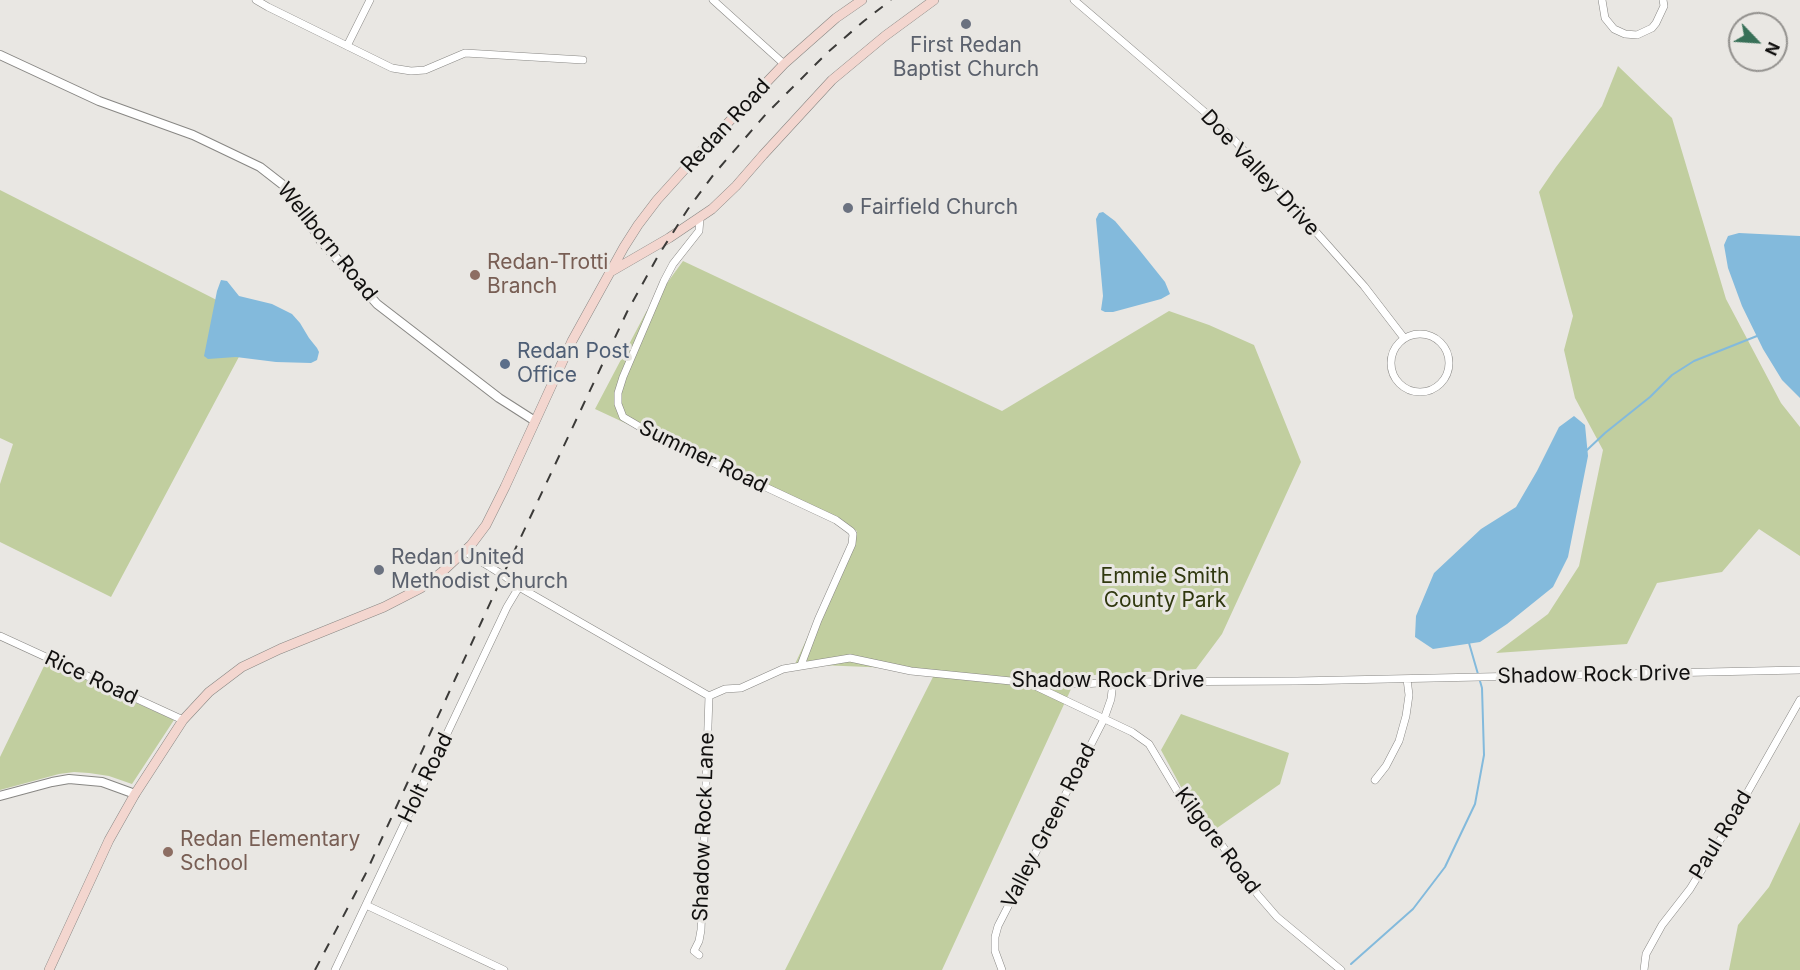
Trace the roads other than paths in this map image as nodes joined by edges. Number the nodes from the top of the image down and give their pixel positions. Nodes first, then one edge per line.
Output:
1 (256, 0) edge
2 (370, 0) edge
3 (713, 0) edge
4 (862, 0) edge
5 (933, 0) edge
6 (1074, 0) edge
7 (1602, 0) edge
8 (1663, 0) edge
9 (347, 46) junction
10 (0, 55) edge
11 (583, 60) dead end
12 (784, 64) junction
13 (700, 218) junction
14 (611, 272) junction
15 (1404, 338) junction
16 (535, 421) junction
17 (464, 551) junction
18 (519, 587) junction
19 (0, 636) edge
20 (801, 665) junction
21 (1800, 670) edge
22 (1407, 679) junction
23 (1113, 682) junction
24 (1031, 683) junction
25 (709, 696) junction
26 (1800, 700) edge
27 (1104, 719) junction
28 (183, 720) junction
29 (1376, 780) dead end
30 (135, 794) junction
31 (0, 796) edge
32 (366, 904) junction
33 (699, 955) dead end
34 (49, 970) edge
35 (334, 970) edge
36 (504, 970) edge
37 (1002, 970) edge
38 (1341, 970) edge
39 (1644, 970) edge

1 - 9 street
2 - 9 street
3 - 12 street
4 - 12 main road, Redan Road
5 - 13 main road
6 - 15 street, Doe Valley Drive
7 - 8 street
9 - 11 street
10 - 16 street, Wellborn Road
12 - 14 main road, Redan Road
13 - 14 main road
13 - 20 street, Summer Road
14 - 16 main road, Redan Road
15 - 15 street
16 - 17 main road, Redan Road
17 - 18 street
17 - 28 main road, Redan Road
18 - 25 street
18 - 32 street, Holt Road
19 - 28 street, Rice Road
20 - 24 street, Shadow Rock Drive
20 - 25 street, Shadow Rock Drive
21 - 22 street, Shadow Rock Drive
22 - 23 street, Shadow Rock Drive
22 - 29 street
23 - 24 street, Shadow Rock Drive
23 - 27 street, Valley Green Road
24 - 27 street, Kilgore Road
25 - 33 street, Shadow Rock Lane
26 - 39 street, Paul Road
27 - 37 street, Valley Green Road
27 - 38 street, Kilgore Road
28 - 30 main road, Redan Road
30 - 31 street
30 - 34 main road, Redan Road
32 - 35 street, Holt Road
32 - 36 street

